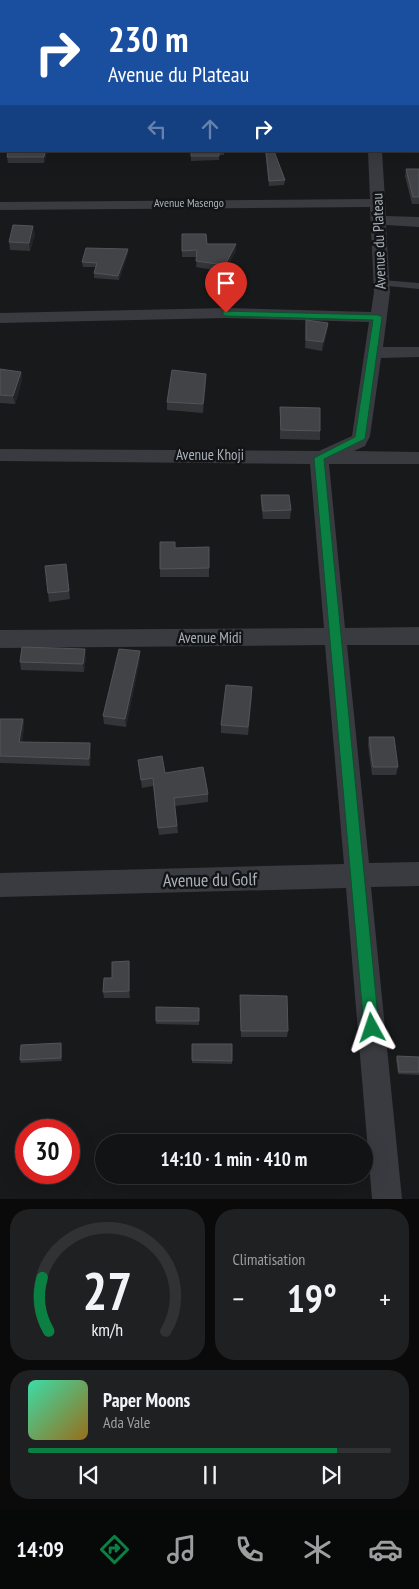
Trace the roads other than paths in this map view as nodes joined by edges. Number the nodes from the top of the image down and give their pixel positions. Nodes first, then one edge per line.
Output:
1 (375, 152) edge
2 (0, 206) edge
3 (379, 212) junction
4 (419, 222) edge
5 (382, 283) junction
6 (419, 286) edge
7 (378, 317) junction
8 (0, 318) edge
9 (419, 352) edge
10 (374, 353) junction
11 (0, 455) edge
12 (319, 458) junction
13 (419, 458) edge
14 (419, 636) edge
15 (0, 638) edge
16 (336, 638) junction
17 (419, 874) edge
18 (358, 876) junction
19 (0, 885) edge
20 (387, 1199) edge

1 - 3 street, Avenue du Plateau
2 - 3 street, Avenue Masengo
3 - 4 street, Avenue Masengo
3 - 5 street, Avenue du Plateau
5 - 6 street
5 - 7 street, Avenue du Plateau
7 - 8 street
7 - 10 street, Avenue du Plateau
9 - 10 street
10 - 12 street, Avenue du Plateau
11 - 12 street, Avenue Khoji
12 - 13 street, Avenue Khoji
12 - 16 street
14 - 16 street, Avenue Midi
15 - 16 street, Avenue Midi
16 - 18 street
17 - 18 street, Avenue du Golf
18 - 19 street, Avenue du Golf
18 - 20 street

